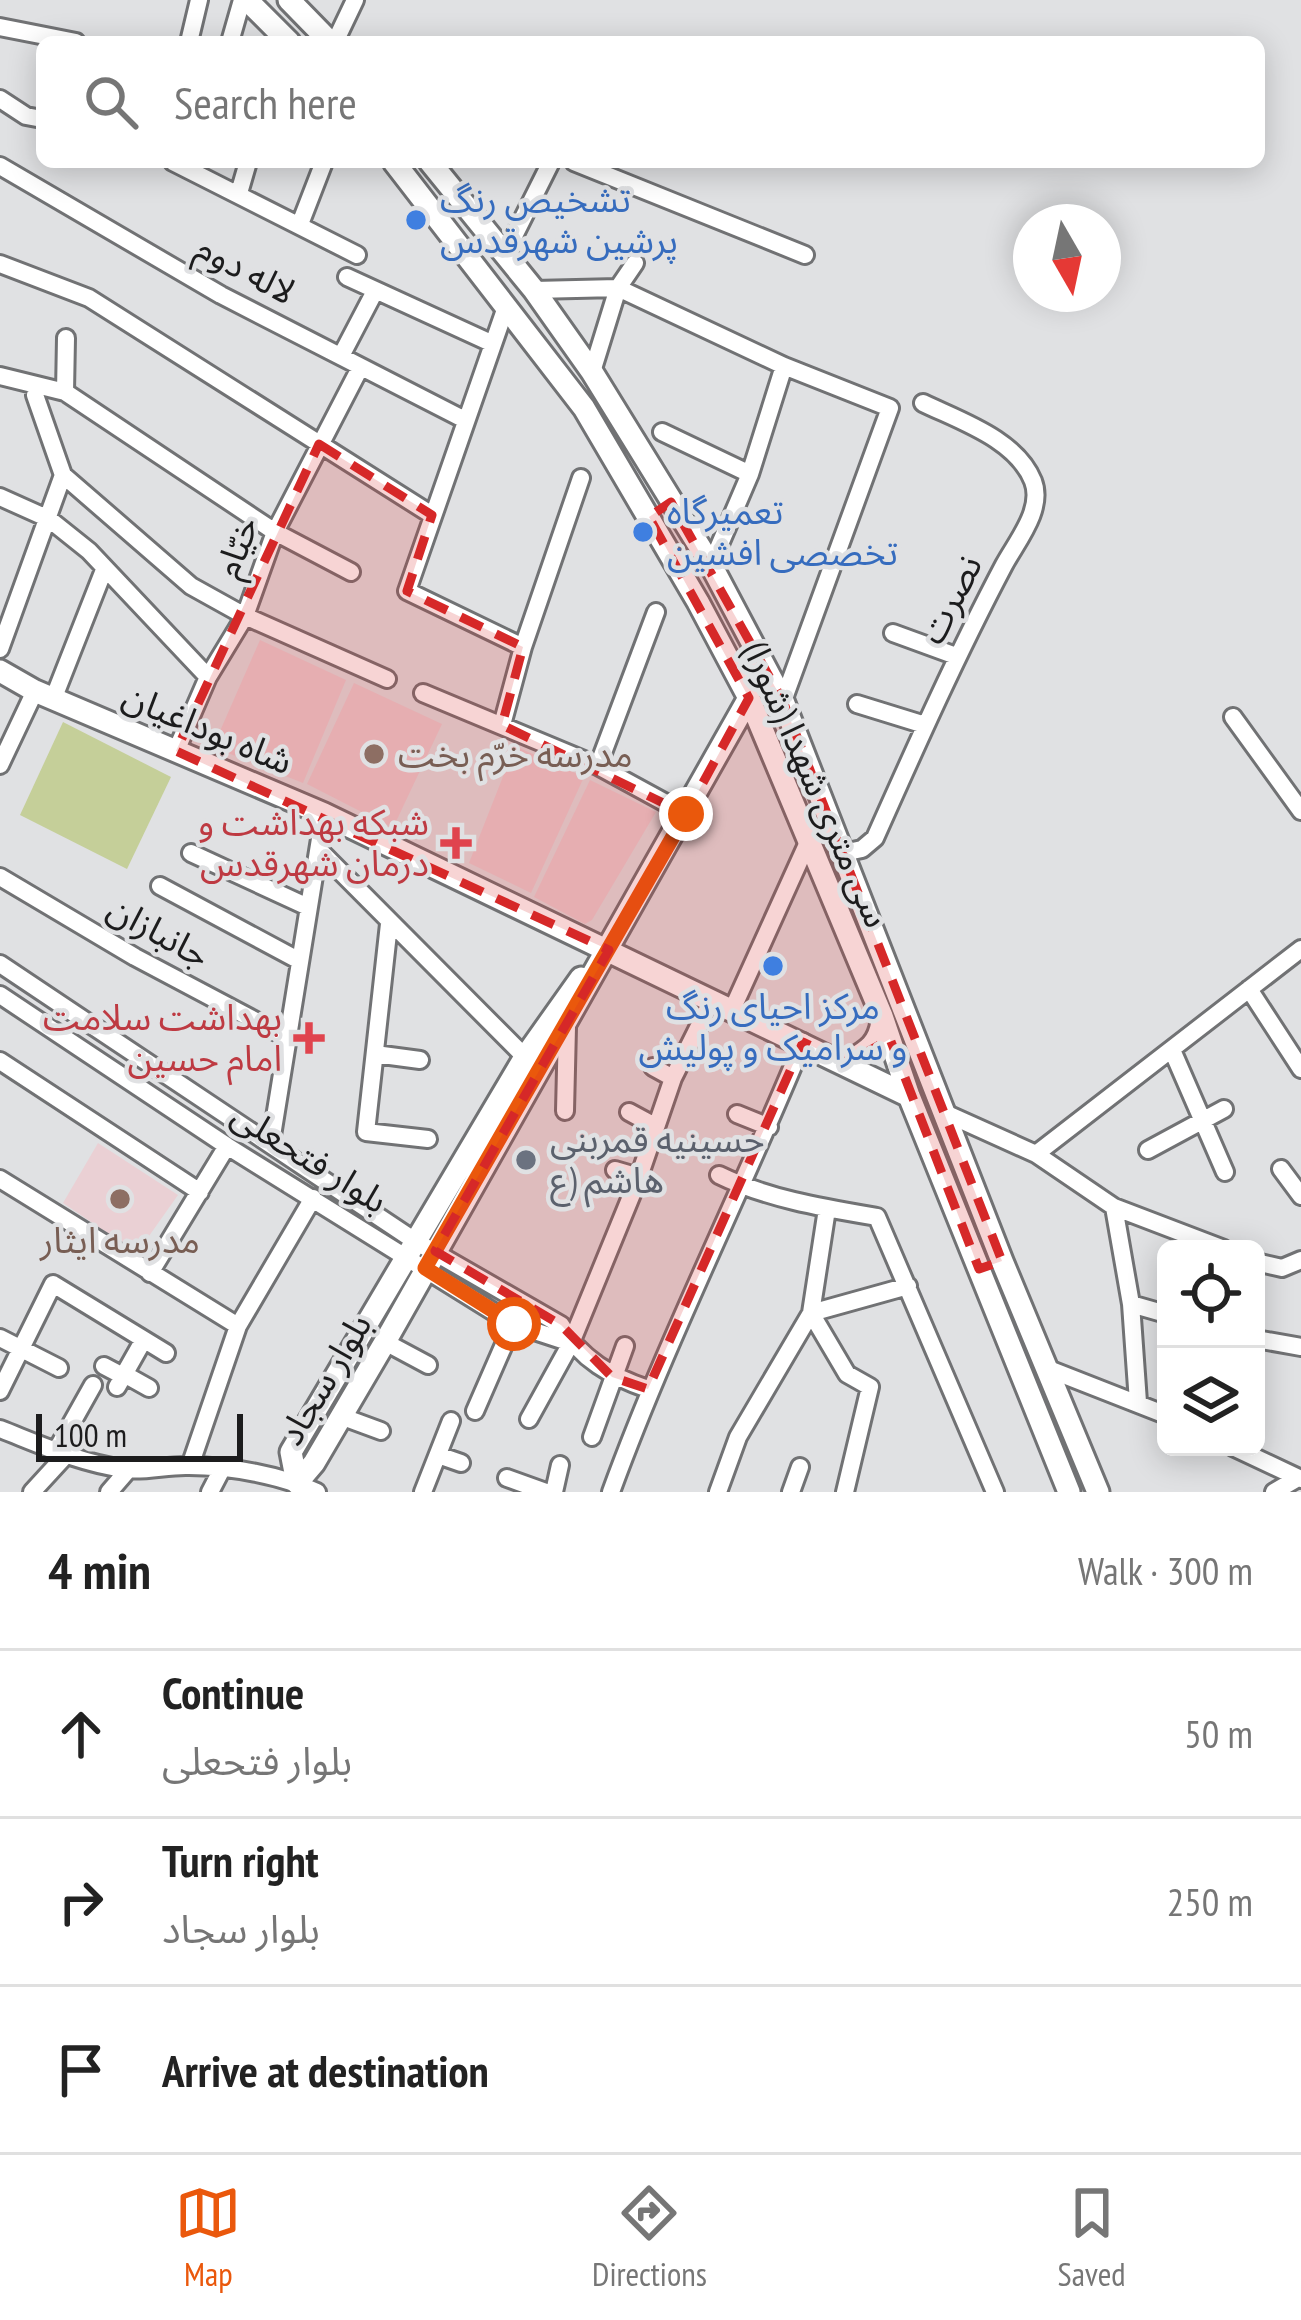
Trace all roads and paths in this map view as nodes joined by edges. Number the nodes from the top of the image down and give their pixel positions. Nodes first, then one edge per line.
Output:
1 (199, 0) edge
2 (244, 0) edge
3 (289, 0) edge
4 (356, 0) edge
5 (0, 27) edge
6 (46, 36) edge
7 (190, 36) edge
8 (232, 36) edge
9 (282, 36) edge
10 (326, 36) edge
11 (335, 36) edge
12 (0, 98) edge
13 (36, 118) edge
14 (0, 166) edge
15 (196, 168) edge
16 (246, 168) edge
17 (322, 168) edge
18 (399, 168) edge
19 (435, 168) edge
20 (548, 168) edge
21 (589, 168) edge
22 (239, 193) junction
23 (300, 224) junction
24 (357, 255) dead end
25 (805, 255) dead end
26 (504, 256) junction
27 (635, 263) dead end
28 (0, 265) edge
29 (347, 277) dead end
30 (618, 288) junction
31 (534, 290) junction
32 (374, 293) junction
33 (506, 307) junction
34 (66, 338) dead end
35 (491, 344) junction
36 (341, 356) junction
37 (784, 367) junction
38 (360, 368) junction
39 (592, 372) junction
40 (0, 376) edge
41 (65, 392) junction
42 (35, 395) dead end
43 (923, 403) dead end
44 (465, 421) junction
45 (662, 433) dead end
46 (319, 444) junction
47 (750, 474) junction
48 (63, 475) junction
49 (581, 478) dead end
50 (0, 496) edge
51 (671, 502) junction
52 (432, 515) junction
53 (649, 517) junction
54 (50, 519) junction
55 (275, 532) junction
56 (711, 565) junction
57 (104, 570) junction
58 (351, 572) dead end
59 (656, 612) dead end
60 (245, 616) junction
61 (893, 633) dead end
62 (523, 647) junction
63 (0, 649) edge
64 (956, 656) junction
65 (1, 674) edge
66 (208, 677) junction
67 (387, 679) dead end
68 (423, 693) dead end
69 (45, 694) junction
70 (748, 698) junction
71 (783, 701) junction
72 (856, 704) dead end
73 (1233, 717) dead end
74 (925, 724) junction
75 (502, 725) junction
76 (176, 751) junction
77 (0, 765) edge
78 (598, 766) junction
79 (1301, 811) edge
80 (324, 814) junction
81 (686, 814) junction
82 (809, 840) junction
83 (320, 851) junction
84 (191, 853) dead end
85 (843, 853) junction
86 (0, 877) edge
87 (160, 886) dead end
88 (308, 907) junction
89 (389, 924) junction
90 (1301, 949) edge
91 (609, 950) junction
92 (298, 960) junction
93 (0, 964) edge
94 (1249, 989) junction
95 (0, 994) edge
96 (722, 1005) junction
97 (882, 1016) junction
98 (567, 1027) junction
99 (289, 1038) junction
100 (803, 1042) junction
101 (1172, 1050) junction
102 (375, 1054) junction
103 (525, 1057) junction
104 (420, 1060) dead end
105 (0, 1061) edge
106 (847, 1063) junction
107 (653, 1067) dead end
108 (1301, 1069) edge
109 (674, 1078) junction
110 (909, 1096) junction
111 (1225, 1109) dead end
112 (565, 1111) dead end
113 (629, 1112) dead end
114 (945, 1113) junction
115 (737, 1114) dead end
116 (1201, 1122) junction
117 (656, 1126) junction
118 (769, 1127) junction
119 (428, 1139) dead end
120 (271, 1142) junction
121 (227, 1146) junction
122 (1148, 1150) dead end
123 (1036, 1154) junction
124 (477, 1160) junction
125 (1280, 1169) dead end
126 (615, 1170) dead end
127 (1225, 1172) dead end
128 (719, 1175) dead end
129 (639, 1177) junction
130 (0, 1179) edge
131 (743, 1186) junction
132 (200, 1192) junction
133 (1301, 1196) edge
134 (313, 1198) junction
135 (1114, 1207) junction
136 (827, 1209) junction
137 (1200, 1240) edge
138 (420, 1254) junction
139 (1301, 1260) edge
140 (1002, 1261) junction
141 (1265, 1264) edge
142 (979, 1269) junction
143 (150, 1273) junction
144 (908, 1286) junction
145 (1131, 1304) junction
146 (1157, 1311) edge
147 (812, 1313) junction
148 (514, 1324) junction
149 (238, 1326) junction
150 (0, 1338) edge
151 (143, 1341) junction
152 (1265, 1341) edge
153 (386, 1342) junction
154 (571, 1343) junction
155 (625, 1346) dead end
156 (1301, 1347) edge
157 (19, 1349) junction
158 (166, 1354) dead end
159 (104, 1366) dead end
160 (428, 1366) dead end
161 (59, 1368) dead end
162 (1046, 1368) junction
163 (612, 1377) junction
164 (121, 1379) junction
165 (93, 1385) dead end
166 (149, 1388) dead end
167 (648, 1389) junction
168 (0, 1391) edge
169 (1138, 1402) junction
170 (475, 1411) dead end
171 (1157, 1411) edge
172 (343, 1417) junction
173 (529, 1419) dead end
174 (451, 1420) dead end
175 (0, 1429) edge
176 (381, 1431) dead end
177 (592, 1437) dead end
178 (61, 1454) junction
179 (438, 1455) junction
180 (1252, 1456) edge
181 (461, 1462) dead end
182 (190, 1466) junction
183 (560, 1466) dead end
184 (800, 1467) dead end
185 (223, 1469) junction
186 (128, 1470) junction
187 (507, 1478) dead end
188 (1300, 1479) edge
189 (307, 1487) edge
190 (32, 1492) edge
191 (109, 1492) edge
192 (210, 1492) edge
193 (422, 1492) edge
194 (550, 1492) edge
195 (611, 1492) edge
196 (718, 1492) edge
197 (791, 1492) edge
198 (845, 1492) edge
199 (995, 1492) edge
200 (1069, 1492) edge
201 (1098, 1492) edge
202 (1274, 1492) edge

1 - 7 street
2 - 8 street
2 - 9 main road
3 - 10 main road
4 - 11 street
5 - 6 street
12 - 13 street
14 - 36 street, لاله دوم
15 - 22 street
16 - 22 street
17 - 23 street
18 - 33 main road, سی متری شهدا (شورا)
19 - 26 main road, سی متری شهدا (شورا)
20 - 26 street
21 - 25 street
22 - 23 street
23 - 24 street
26 - 31 main road, سی متری شهدا (شورا)
27 - 30 street
28 - 46 street
29 - 32 street
30 - 31 street
30 - 37 street
30 - 39 street
31 - 39 main road, سی متری شهدا (شورا)
32 - 35 street
32 - 36 street
33 - 35 street
33 - 53 main road, سی متری شهدا (شورا)
34 - 41 street
35 - 44 street
36 - 38 street, لاله دوم
37 - 47 street
37 - 71 street
38 - 44 street, لاله دوم
38 - 46 street, خیّام
39 - 51 main road, سی متری شهدا (شورا)
40 - 41 street
41 - 55 street
42 - 48 street
43 - 64 street, نصرت
44 - 52 street
45 - 47 street
46 - 52 street
46 - 55 street, خیّام
47 - 56 street
48 - 54 street
48 - 60 street
49 - 62 street
50 - 54 street
51 - 53 main road
51 - 56 main road, سی متری شهدا (شورا)
52 - 62 street
53 - 70 main road, سی متری شهدا (شورا)
54 - 57 street
54 - 63 street
55 - 58 street
55 - 60 street, خیّام
56 - 71 main road, سی متری شهدا (شورا)
57 - 66 street
57 - 69 street
59 - 78 street
60 - 66 street, خیّام
60 - 67 street
61 - 64 street
62 - 75 street
64 - 74 street, نصرت
65 - 69 main road, شاه بوداغیان
66 - 76 street, خیّام
68 - 75 street
69 - 76 main road, شاه بوداغیان
69 - 77 street
70 - 81 main road, بلوار سجاد
70 - 82 main road, سی متری شهدا (شورا)
71 - 85 main road, سی متری شهدا (شورا)
72 - 74 street
73 - 79 street
74 - 85 street, نصرت
75 - 78 street
76 - 80 main road, شاه بوداغیان
78 - 81 street
80 - 83 street
80 - 91 main road, شاه بوداغیان
81 - 91 main road, بلوار سجاد
82 - 96 street
82 - 97 main road, سی متری شهدا (شورا)
83 - 88 street
83 - 89 street
84 - 88 street
85 - 114 main road, سی متری شهدا (شورا)
86 - 99 street, جانبازان
87 - 92 street
88 - 92 street
89 - 102 street
89 - 103 street
90 - 94 street
91 - 96 main road, شاه بوداغیان
91 - 98 main road, بلوار سجاد
91 - 103 main road, بلوار سجاد
92 - 99 street
93 - 120 street, بلوار فتحعلی
94 - 101 street
94 - 108 street
95 - 121 street, بلوار فتحعلی
96 - 100 main road, شاه بوداغیان
96 - 109 street
97 - 106 main road
97 - 110 main road, سی متری شهدا (شورا)
98 - 112 street
98 - 124 main road, بلوار سجاد
99 - 120 street
100 - 106 main road, شاه بوداغیان
100 - 118 street
101 - 116 street
101 - 123 street
102 - 104 street
102 - 119 street
103 - 124 main road, بلوار سجاد
105 - 132 street
106 - 110 main road, شاه بوداغیان
107 - 109 street
109 - 117 street
110 - 142 main road, سی متری شهدا (شورا)
111 - 116 street
113 - 117 street
114 - 123 street
114 - 140 main road, سی متری شهدا (شورا)
115 - 118 street
116 - 122 street
116 - 127 street
117 - 129 street
118 - 131 street
120 - 138 street, بلوار فتحعلی
121 - 132 street
121 - 134 street, بلوار فتحعلی
123 - 135 street
124 - 138 main road, بلوار سجاد
125 - 133 street
126 - 129 street
128 - 131 street
129 - 154 street
130 - 143 street
131 - 136 street
131 - 167 street
132 - 143 street
134 - 138 street, بلوار فتحعلی
134 - 149 street
135 - 137 street
135 - 145 street
136 - 144 street
136 - 147 street
138 - 148 street, بلوار فتحعلی
138 - 153 main road, بلوار سجاد
138 - 154 street, بلوار فتحعلی
138 - 189 main road, بلوار سجاد
139 - 141 street
140 - 142 main road
140 - 162 main road, سی متری شهدا (شورا)
142 - 200 main road, سی متری شهدا (شورا)
143 - 149 street
144 - 147 street
144 - 199 street
145 - 146 street
145 - 169 street
147 - 196 street
147 - 198 street
148 - 154 street, بلوار فتحعلی
148 - 170 street
149 - 182 street
150 - 157 street
151 - 157 street
151 - 158 street
151 - 164 street
152 - 156 street
153 - 160 street
153 - 172 main road, بلوار سجاد
154 - 163 street
154 - 173 street
155 - 163 street
157 - 161 street
157 - 168 street
159 - 164 street
162 - 169 street
162 - 201 main road, سی متری شهدا (شورا)
163 - 167 street
163 - 177 street
164 - 166 street
165 - 178 street
167 - 195 street
169 - 171 street
172 - 176 street
172 - 189 main road, بلوار سجاد
174 - 179 street
175 - 178 street
178 - 186 street
178 - 190 street
179 - 181 street
179 - 193 street
180 - 188 street
182 - 185 street
182 - 186 street
183 - 194 street
184 - 197 street
185 - 189 street
185 - 192 street
186 - 191 street
187 - 194 street
188 - 202 street

